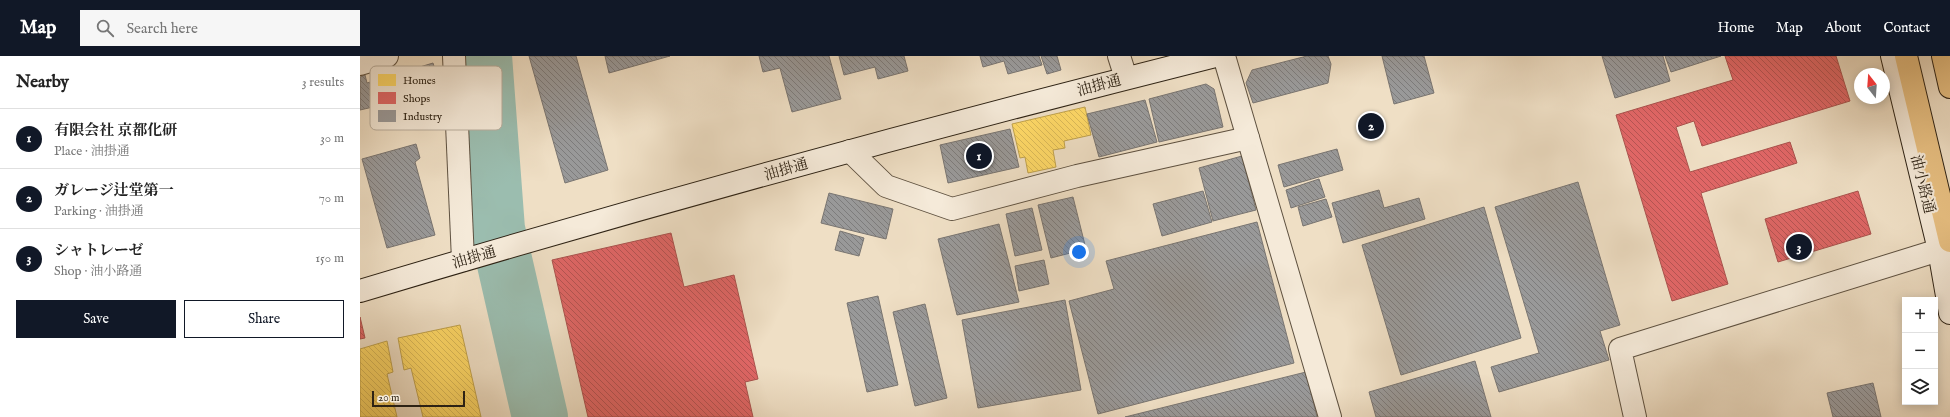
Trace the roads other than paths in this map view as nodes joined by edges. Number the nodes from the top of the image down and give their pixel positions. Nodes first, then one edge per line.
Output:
1 (387, 56) edge
2 (454, 56) edge
3 (1119, 56) edge
4 (1215, 56) edge
5 (1224, 56) edge
6 (1892, 56) edge
7 (1906, 56) edge
8 (1943, 56) edge
9 (360, 64) edge
10 (455, 66) edge
11 (1126, 78) junction
12 (1950, 87) edge
13 (461, 130) edge
14 (1248, 138) junction
15 (850, 151) junction
16 (1944, 246) edge
17 (472, 258) junction
18 (360, 291) edge
19 (1950, 313) edge
20 (1330, 417) edge
21 (1635, 417) edge

1 - 9 street
2 - 10 street
3 - 11 street
4 - 11 street, 油掛通
5 - 14 street
6 - 16 street, 油小路通
7 - 16 highway
8 - 12 highway
11 - 15 street, 油掛通
13 - 17 street
14 - 15 street
14 - 20 street
15 - 17 street, 油掛通
16 - 19 street, 油小路通
16 - 21 street
17 - 18 street, 油掛通

